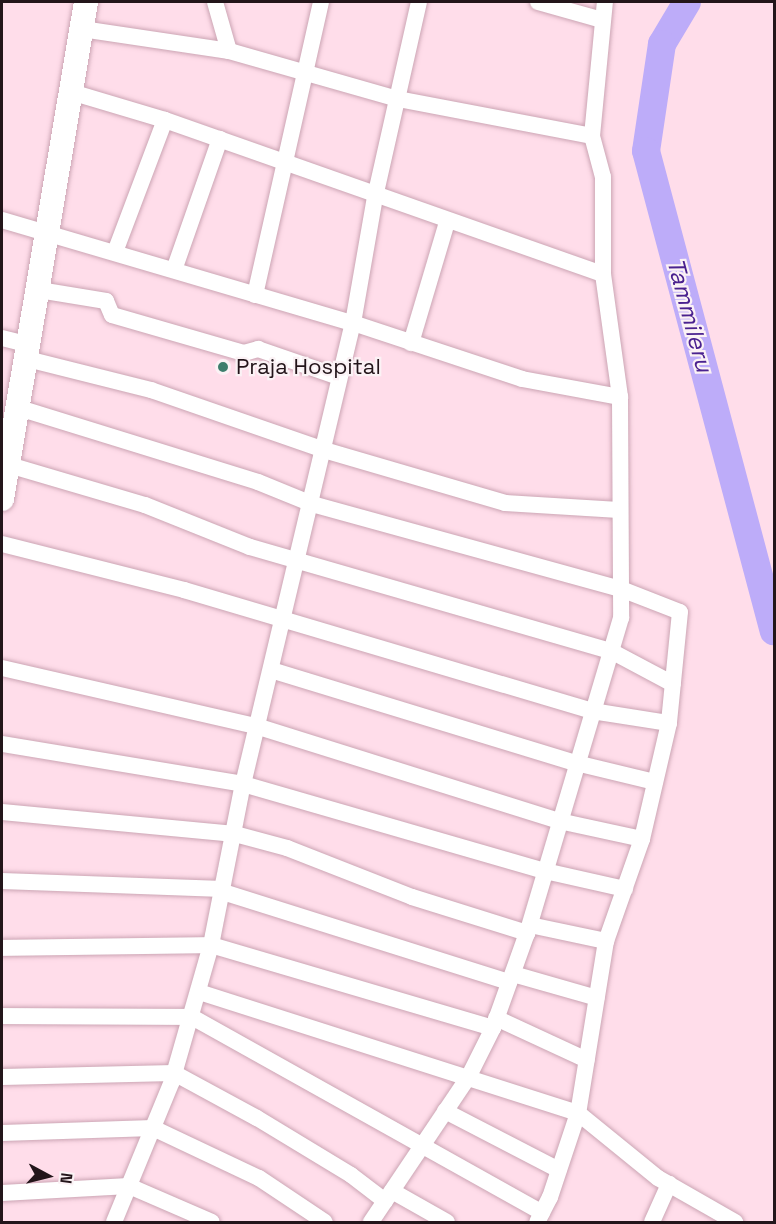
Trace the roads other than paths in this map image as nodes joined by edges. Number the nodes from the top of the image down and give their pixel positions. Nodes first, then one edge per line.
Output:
1 (86, 2) edge
2 (215, 2) edge
3 (321, 2) edge
4 (419, 2) edge
5 (538, 2) edge
6 (606, 2) edge
7 (602, 20) junction
8 (82, 28) junction
9 (229, 51) junction
10 (304, 75) junction
11 (72, 92) junction
12 (398, 99) junction
13 (165, 120) junction
14 (592, 136) junction
15 (220, 139) junction
16 (286, 163) junction
17 (375, 197) junction
18 (2, 220) edge
19 (447, 222) junction
20 (49, 232) junction
21 (115, 252) junction
22 (174, 270) junction
23 (603, 274) junction
24 (39, 290) junction
25 (255, 295) junction
26 (353, 324) junction
27 (2, 338) edge
28 (411, 343) junction
29 (29, 352) junction
30 (339, 377) junction
31 (620, 397) junction
32 (19, 408) junction
33 (324, 450) junction
34 (7, 459) edge
35 (2, 499) edge
36 (312, 504) junction
37 (619, 510) junction
38 (2, 544) edge
39 (298, 560) junction
40 (621, 589) junction
41 (284, 621) junction
42 (611, 651) junction
43 (2, 668) edge
44 (271, 670) junction
45 (673, 684) junction
46 (592, 711) junction
47 (669, 723) junction
48 (256, 726) junction
49 (2, 744) edge
50 (576, 763) junction
51 (655, 782) junction
52 (243, 784) junction
53 (2, 812) edge
54 (559, 821) junction
55 (235, 834) junction
56 (642, 839) junction
57 (545, 871) junction
58 (2, 880) edge
59 (625, 889) junction
60 (223, 890) junction
61 (529, 929) junction
62 (606, 941) junction
63 (211, 945) junction
64 (2, 948) edge
65 (511, 978) junction
66 (199, 992) junction
67 (597, 998) junction
68 (2, 1016) edge
69 (192, 1017) junction
70 (495, 1023) junction
71 (586, 1060) junction
72 (174, 1073) junction
73 (469, 1076) junction
74 (2, 1077) edge
75 (445, 1111) junction
76 (578, 1113) junction
77 (153, 1128) junction
78 (2, 1133) edge
79 (420, 1148) junction
80 (559, 1170) junction
81 (669, 1184) junction
82 (129, 1186) junction
83 (2, 1192) edge
84 (388, 1196) junction
85 (540, 1218) edge
86 (726, 1220) edge
87 (114, 1222) edge
88 (212, 1222) edge
89 (325, 1222) edge
90 (371, 1222) edge
91 (447, 1222) edge
92 (652, 1222) edge

1 - 8 main road
2 - 9 street
3 - 10 street
4 - 12 street
5 - 7 street
6 - 7 street
7 - 14 street
8 - 9 street
8 - 11 main road
9 - 10 street
10 - 12 street
10 - 16 street
11 - 13 street
11 - 20 main road
12 - 14 street
12 - 17 street
13 - 15 street
13 - 21 street
14 - 23 street
15 - 16 street
15 - 22 street
16 - 17 street
16 - 25 street
17 - 19 street
17 - 26 street
18 - 20 street
19 - 23 street
19 - 28 street
20 - 21 street
20 - 24 main road
21 - 22 street
22 - 25 street
23 - 31 street
24 - 29 main road
24 - 30 street
25 - 26 street
26 - 28 street
26 - 30 street
27 - 29 street
28 - 31 street
29 - 32 main road
29 - 33 street
30 - 33 street
31 - 37 street
32 - 34 main road
32 - 36 street
33 - 36 street
33 - 37 street
34 - 35 main road
34 - 39 street
36 - 39 street
36 - 40 street
37 - 40 street
38 - 41 street
39 - 41 street
39 - 42 street
40 - 42 street
40 - 45 street
41 - 44 street
41 - 46 street
42 - 45 street
42 - 46 street
43 - 48 street
44 - 48 street
44 - 50 street
45 - 47 street
46 - 47 street
46 - 50 street
47 - 51 street
48 - 52 street
48 - 54 street
49 - 52 street
50 - 51 street
50 - 54 street
51 - 56 street
52 - 55 street
52 - 57 street
53 - 55 street
54 - 56 street
54 - 57 street
55 - 60 street
55 - 61 street
56 - 59 street
57 - 59 street
57 - 61 street
58 - 60 street
59 - 62 street
60 - 63 street
60 - 65 street
61 - 62 street
61 - 65 street
62 - 67 street
63 - 64 street
63 - 66 street
63 - 70 street
65 - 67 street
65 - 70 street
66 - 69 street
66 - 73 street
67 - 71 street
68 - 69 street
69 - 72 street
69 - 79 street
70 - 71 street
70 - 73 street
71 - 76 street
72 - 74 street
72 - 77 street
72 - 84 street
73 - 75 street
73 - 76 street
75 - 79 street
75 - 80 street
76 - 80 street
76 - 81 street
77 - 78 street
77 - 82 street
77 - 89 street
79 - 84 street
79 - 85 street
80 - 85 street
81 - 86 street
81 - 92 street
82 - 83 street
82 - 87 street
82 - 88 street
84 - 90 street
84 - 91 street

